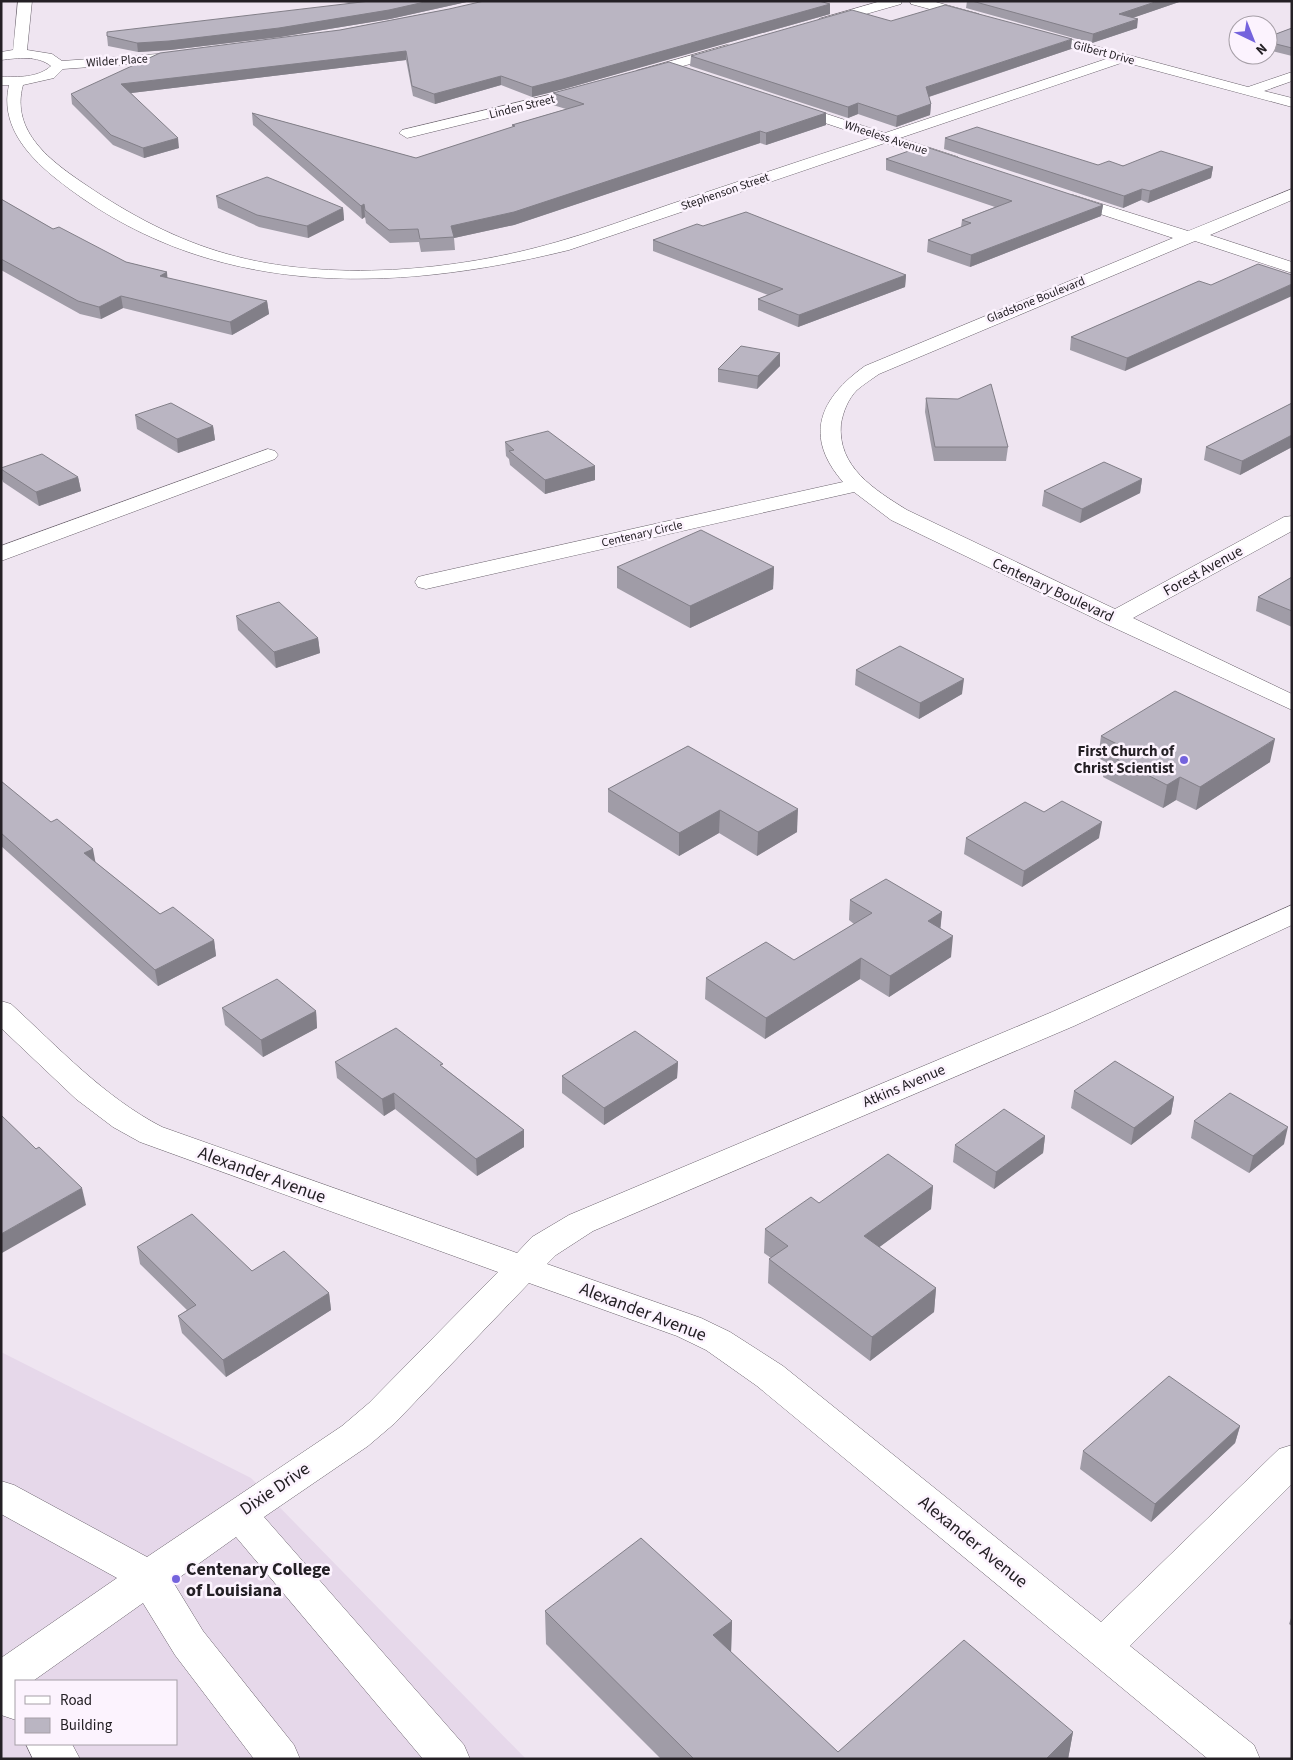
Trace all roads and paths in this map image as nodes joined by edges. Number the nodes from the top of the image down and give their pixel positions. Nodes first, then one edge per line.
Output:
1 (25, 1) edge
2 (896, 1) edge
3 (916, 1) edge
4 (991, 22) edge
5 (809, 26) edge
6 (1019, 30) edge
7 (744, 45) edge
8 (20, 54) junction
9 (199, 54) edge
10 (1, 56) edge
11 (1122, 58) junction
12 (59, 65) junction
13 (669, 66) junction
14 (697, 76) edge
15 (1292, 76) edge
16 (623, 79) edge
17 (9, 81) edge
18 (605, 85) edge
19 (1247, 92) junction
20 (772, 100) edge
21 (1292, 103) edge
22 (407, 133) dead end
23 (885, 138) junction
24 (970, 166) edge
25 (1056, 194) edge
26 (1292, 194) edge
27 (1191, 236) junction
28 (1292, 268) edge
29 (833, 452) joint
30 (268, 455) dead end
31 (858, 485) junction
32 (1292, 522) edge
33 (1, 554) edge
34 (426, 582) dead end
35 (1114, 619) junction
36 (1292, 703) edge
37 (1292, 914) edge
38 (1, 1011) edge
39 (523, 1268) junction
40 (1292, 1460) edge
41 (1, 1496) edge
42 (240, 1514) junction
43 (149, 1577) junction
44 (1102, 1647) junction
45 (8, 1678) edge
46 (48, 1745) edge
47 (58, 1759) edge
48 (279, 1759) edge
49 (449, 1759) edge
50 (1239, 1759) edge

1 - 8 street
2 - 5 street
3 - 4 street
6 - 11 street, Gilbert Drive
7 - 13 street
8 - 10 street
8 - 12 street
9 - 12 street, Wilder Place
11 - 19 street, Gilbert Drive
11 - 23 street, Stephenson Street
12 - 17 street
13 - 14 street
13 - 16 street
15 - 19 street
17 - 23 street, Stephenson Street
18 - 22 street, Linden Street
19 - 21 street, Gilbert Drive
20 - 23 street, Wheeless Avenue
23 - 24 street, Wheeless Avenue
25 - 27 street
26 - 27 street, Gladstone Boulevard
27 - 28 street
27 - 29 street, Gladstone Boulevard
29 - 31 street, Centenary Boulevard
30 - 33 street
31 - 34 street, Centenary Circle
31 - 35 street, Centenary Boulevard
32 - 35 street, Forest Avenue
35 - 36 street, Centenary Boulevard
37 - 39 street, Atkins Avenue
38 - 39 street, Alexander Avenue
39 - 42 street, Dixie Drive
39 - 44 street, Alexander Avenue
40 - 44 street
41 - 43 street
42 - 43 street, Dixie Drive
42 - 49 street
43 - 45 street, Dixie Drive
43 - 48 street
44 - 50 street, Alexander Avenue
46 - 47 street

